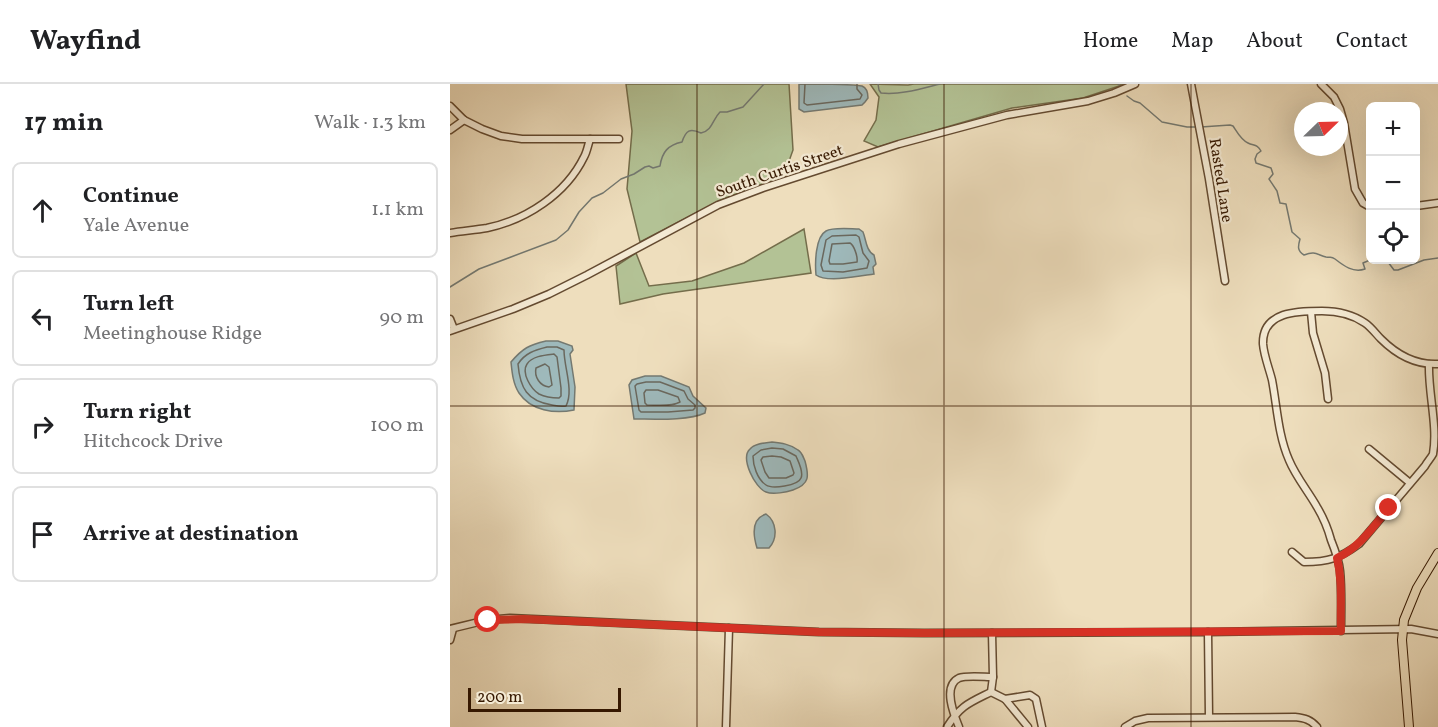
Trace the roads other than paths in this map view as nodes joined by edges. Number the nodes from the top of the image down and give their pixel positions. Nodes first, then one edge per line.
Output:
1 (1135, 84) edge
2 (1191, 84) edge
3 (1321, 84) edge
4 (450, 106) edge
5 (465, 120) junction
6 (450, 130) edge
7 (590, 139) junction
8 (619, 140) dead end
9 (1438, 203) edge
10 (1366, 204) edge
11 (1420, 205) edge
12 (450, 233) edge
13 (1225, 281) dead end
14 (1311, 312) junction
15 (450, 319) edge
16 (452, 330) edge
17 (1429, 364) junction
18 (1438, 364) edge
19 (1328, 399) dead end
20 (1369, 449) dead end
21 (1410, 483) junction
22 (1292, 552) dead end
23 (1438, 553) edge
24 (1337, 558) junction
25 (729, 628) junction
26 (452, 629) edge
27 (1402, 629) junction
28 (1341, 631) junction
29 (1208, 632) junction
30 (992, 633) junction
31 (1438, 634) edge
32 (450, 640) edge
33 (993, 677) junction
34 (991, 692) junction
35 (1005, 699) junction
36 (954, 716) junction
37 (1209, 717) junction
38 (726, 727) edge
39 (947, 727) edge
40 (959, 727) edge
41 (1028, 727) edge
42 (1042, 727) edge
43 (1125, 727) edge
44 (1317, 727) edge
45 (1409, 727) edge

1 - 16 street, South Curtis Street
2 - 13 street, Rasted Lane
3 - 10 street
4 - 5 street
5 - 6 street
5 - 7 street
7 - 8 street
7 - 12 street
9 - 11 street
14 - 17 street
14 - 19 street
14 - 24 street
15 - 16 street
17 - 18 street
17 - 21 street
20 - 21 street
21 - 24 street
22 - 24 street
23 - 27 main road
24 - 28 street
25 - 26 street
25 - 30 street
25 - 38 street
26 - 32 street
27 - 28 street
27 - 31 street
27 - 45 main road
28 - 29 street
29 - 30 street
29 - 37 street
30 - 33 street
33 - 34 street
33 - 36 street
34 - 35 street
34 - 36 street
35 - 41 street
35 - 42 street
36 - 39 street
36 - 40 street
37 - 43 street
37 - 44 street

